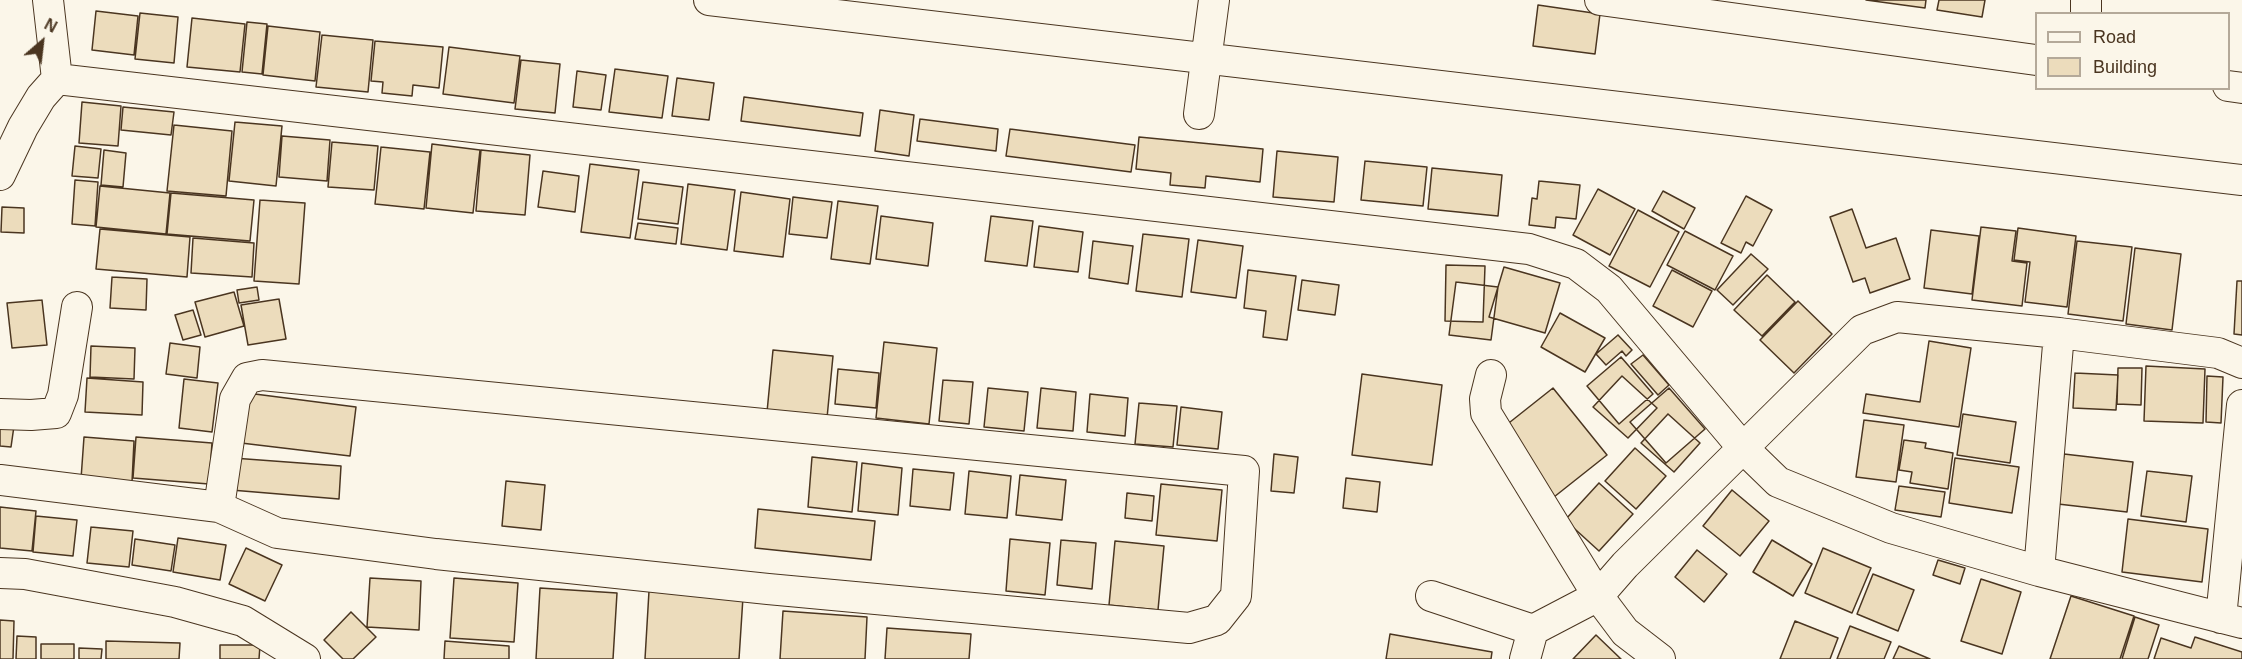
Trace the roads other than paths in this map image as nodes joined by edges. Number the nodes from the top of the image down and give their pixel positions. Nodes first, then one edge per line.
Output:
1 (48, 0) edge
2 (709, 0) edge
3 (1214, 0) edge
4 (1600, 0) edge
5 (1206, 58) junction
6 (2035, 60) edge
7 (57, 79) junction
8 (1199, 114) dead end
9 (0, 175) edge
10 (2242, 180) edge
11 (77, 307) dead end
12 (2059, 333) junction
13 (2242, 363) edge
14 (1491, 375) dead end
15 (2242, 405) edge
16 (0, 414) edge
17 (1743, 448) junction
18 (0, 480) edge
19 (219, 507) junction
20 (2038, 571) junction
21 (0, 573) edge
22 (1431, 596) dead end
23 (1598, 596) junction
24 (2232, 620) edge
25 (1533, 630) junction
26 (305, 659) edge
27 (1525, 659) edge
28 (1660, 659) edge

1 - 7 street
2 - 5 street
3 - 5 street
4 - 6 street
5 - 8 street
5 - 10 street
7 - 9 street
7 - 17 street
11 - 16 street
12 - 13 street
12 - 17 street
12 - 20 street
14 - 23 street
15 - 24 street
17 - 20 street
17 - 23 street
18 - 19 street
19 - 19 street
20 - 24 street
21 - 26 street
22 - 25 street
23 - 25 street
23 - 28 street
25 - 27 street

